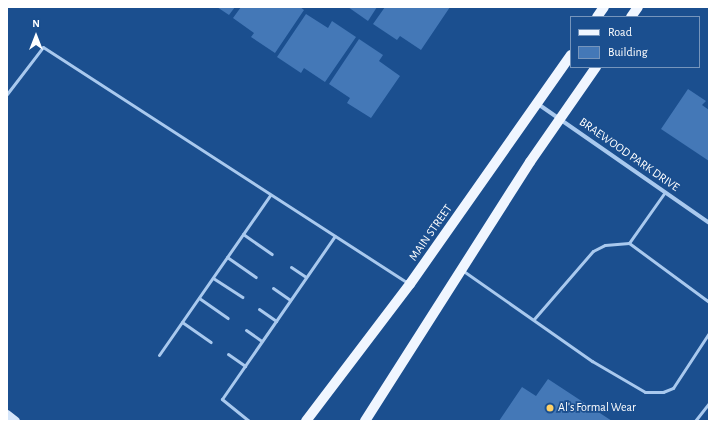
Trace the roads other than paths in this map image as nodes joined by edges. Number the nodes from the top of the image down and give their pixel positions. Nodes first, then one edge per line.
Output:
1 (604, 7) edge
2 (638, 7) edge
3 (598, 16) edge
4 (632, 16) edge
5 (570, 56) edge
6 (595, 68) edge
7 (7, 94) edge
8 (538, 103) junction
9 (560, 119) junction
10 (665, 192) junction
11 (270, 195) junction
12 (709, 223) edge
13 (243, 234) junction
14 (335, 236) junction
15 (629, 243) junction
16 (272, 254) dead end
17 (227, 257) junction
18 (291, 267) dead end
19 (462, 270) junction
20 (256, 277) dead end
21 (306, 277) junction
22 (213, 278) junction
23 (410, 284) junction
24 (273, 288) dead end
25 (242, 297) dead end
26 (199, 298) junction
27 (290, 300) junction
28 (709, 302) edge
29 (259, 309) dead end
30 (228, 318) dead end
31 (534, 320) junction
32 (276, 321) junction
33 (182, 322) junction
34 (246, 330) dead end
35 (709, 333) edge
36 (262, 341) junction
37 (211, 342) dead end
38 (228, 354) dead end
39 (159, 355) dead end
40 (245, 366) junction
41 (709, 403) edge
42 (7, 414) edge
43 (16, 421) edge
44 (249, 421) edge
45 (306, 421) edge
46 (365, 421) edge
47 (695, 421) edge

1 - 3 main road
2 - 4 main road
5 - 8 main road, MAIN STREET
6 - 9 main road
7 - 11 lane
8 - 9 street, BRAEWOOD PARK DRIVE
8 - 23 main road, MAIN STREET
9 - 10 street, BRAEWOOD PARK DRIVE
9 - 19 main road
10 - 12 street, BRAEWOOD PARK DRIVE
10 - 15 lane
11 - 13 lane
11 - 14 lane
13 - 16 lane
13 - 17 lane
14 - 21 lane
14 - 23 lane
15 - 28 lane
15 - 31 lane
17 - 20 lane
17 - 22 lane
18 - 21 lane
19 - 31 lane
19 - 46 main road
21 - 27 lane
22 - 25 lane
22 - 26 lane
23 - 45 main road, MAIN STREET
24 - 27 lane
26 - 30 lane
26 - 33 lane
27 - 32 lane
29 - 32 lane
31 - 35 lane
32 - 36 lane
33 - 37 lane
33 - 39 lane
34 - 36 lane
36 - 40 lane
38 - 40 lane
40 - 44 lane
41 - 47 lane
42 - 43 main road

